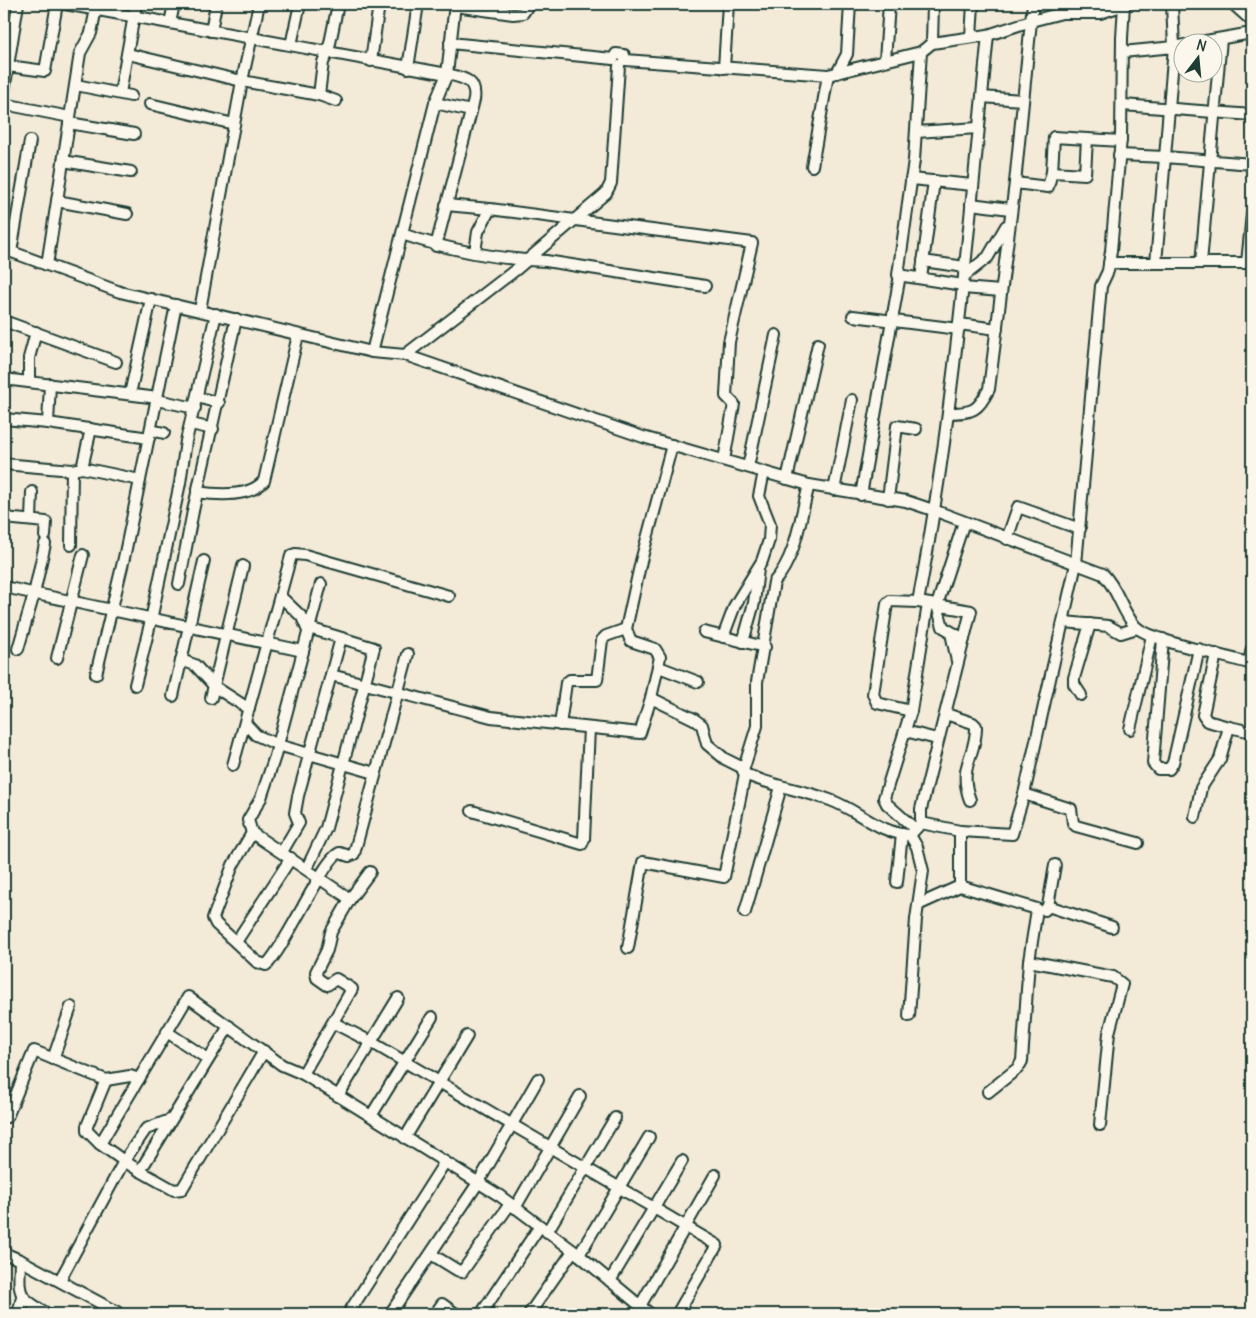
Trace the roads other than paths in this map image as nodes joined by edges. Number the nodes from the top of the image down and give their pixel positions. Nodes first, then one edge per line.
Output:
1 (18, 4) edge
2 (57, 4) edge
3 (65, 4) edge
4 (136, 4) edge
5 (174, 4) edge
6 (216, 4) edge
7 (259, 4) edge
8 (300, 4) edge
9 (338, 4) edge
10 (379, 4) edge
11 (418, 4) edge
12 (529, 4) edge
13 (728, 4) edge
14 (850, 4) edge
15 (889, 4) edge
16 (933, 4) edge
17 (973, 4) edge
18 (1033, 4) edge
19 (1125, 4) edge
20 (1172, 4) edge
21 (1233, 4) edge
22 (455, 5) edge
23 (96, 7) edge
24 (1072, 8) edge
25 (134, 15) junction
26 (1032, 21) junction
27 (1252, 21) edge
28 (170, 23) junction
29 (211, 31) junction
30 (1177, 32) edge
31 (1252, 33) edge
32 (988, 35) junction
33 (971, 37) junction
34 (8, 38) edge
35 (251, 38) junction
36 (1224, 38) edge
37 (450, 43) junction
38 (932, 43) junction
39 (291, 45) junction
40 (1174, 47) edge
41 (921, 52) junction
42 (1122, 52) junction
43 (328, 53) junction
44 (128, 54) junction
45 (885, 60) junction
46 (371, 61) junction
47 (619, 62) junction
48 (8, 66) junction
49 (408, 68) junction
50 (724, 68) junction
51 (448, 74) junction
52 (832, 74) junction
53 (1174, 74) edge
54 (242, 81) junction
55 (1217, 82) edge
56 (76, 84) junction
57 (4, 91) edge
58 (320, 95) junction
59 (982, 97) junction
60 (1022, 100) junction
61 (336, 101) dead end
62 (435, 103) junction
63 (4, 104) edge
64 (150, 104) dead end
65 (1123, 104) junction
66 (1168, 108) junction
67 (471, 112) junction
68 (1215, 112) junction
69 (1252, 115) edge
70 (70, 120) junction
71 (234, 124) junction
72 (978, 128) junction
73 (916, 132) junction
74 (134, 134) dead end
75 (1087, 139) junction
76 (30, 141) dead end
77 (1121, 141) junction
78 (1119, 155) junction
79 (1165, 157) junction
80 (63, 161) junction
81 (1211, 161) junction
82 (1252, 164) edge
83 (812, 166) dead end
84 (131, 172) dead end
85 (1052, 172) junction
86 (911, 179) junction
87 (934, 181) junction
88 (1014, 183) junction
89 (973, 185) junction
90 (57, 201) junction
91 (971, 204) junction
92 (446, 205) junction
93 (490, 208) junction
94 (127, 214) dead end
95 (1252, 214) edge
96 (1010, 215) junction
97 (575, 220) junction
98 (402, 234) junction
99 (436, 246) junction
100 (7, 251) edge
101 (475, 252) junction
102 (527, 260) junction
103 (923, 260) junction
104 (1109, 263) junction
105 (1156, 263) junction
106 (1201, 263) junction
107 (1250, 263) edge
108 (46, 265) junction
109 (900, 275) junction
110 (921, 278) junction
111 (964, 279) junction
112 (705, 286) dead end
113 (1001, 291) junction
114 (151, 299) junction
115 (176, 305) junction
116 (200, 310) junction
117 (216, 314) junction
118 (852, 316) dead end
119 (236, 319) junction
120 (892, 319) junction
121 (4, 321) edge
122 (959, 327) junction
123 (997, 329) junction
124 (36, 332) junction
125 (298, 334) junction
126 (776, 335) dead end
127 (818, 344) dead end
128 (372, 352) junction
129 (405, 355) junction
130 (116, 362) dead end
131 (4, 379) edge
132 (29, 382) junction
133 (50, 384) junction
134 (130, 394) junction
135 (197, 397) junction
136 (158, 399) junction
137 (852, 400) dead end
138 (219, 403) junction
139 (195, 408) junction
140 (948, 413) junction
141 (4, 419) edge
142 (48, 423) junction
143 (191, 424) junction
144 (91, 429) junction
145 (212, 429) junction
146 (916, 429) dead end
147 (164, 433) dead end
148 (150, 434) junction
149 (672, 445) junction
150 (724, 460) junction
151 (4, 464) edge
152 (748, 467) junction
153 (77, 469) junction
154 (764, 472) junction
155 (787, 479) junction
156 (140, 480) junction
157 (180, 483) junction
158 (809, 485) junction
159 (198, 490) junction
160 (834, 490) junction
161 (32, 492) dead end
162 (862, 495) junction
163 (888, 499) junction
164 (936, 511) junction
165 (4, 518) edge
166 (31, 520) junction
167 (964, 522) junction
168 (4, 529) edge
169 (1080, 529) junction
170 (1007, 539) junction
171 (71, 545) dead end
172 (83, 556) dead end
173 (204, 561) dead end
174 (1076, 564) junction
175 (243, 566) dead end
176 (758, 568) junction
177 (179, 584) dead end
178 (321, 584) dead end
179 (4, 588) edge
180 (34, 594) junction
181 (280, 596) junction
182 (449, 596) dead end
183 (72, 602) junction
184 (928, 604) junction
185 (111, 611) junction
186 (151, 620) junction
187 (1064, 622) junction
188 (1090, 624) junction
189 (189, 628) junction
190 (626, 628) junction
191 (1137, 628) junction
192 (308, 630) junction
193 (704, 632) dead end
194 (951, 633) junction
195 (228, 636) junction
196 (1152, 636) junction
197 (723, 637) junction
198 (341, 638) junction
199 (964, 639) junction
200 (1163, 639) junction
201 (743, 642) junction
202 (268, 644) junction
203 (18, 648) dead end
204 (764, 648) junction
205 (1252, 648) edge
206 (1199, 649) junction
207 (303, 651) junction
208 (408, 654) dead end
209 (1216, 654) junction
210 (57, 658) dead end
211 (181, 660) junction
212 (1251, 663) edge
213 (958, 665) junction
214 (659, 667) junction
215 (96, 674) dead end
216 (331, 675) junction
217 (698, 682) dead end
218 (135, 685) dead end
219 (364, 685) junction
220 (215, 687) junction
221 (397, 694) junction
222 (1080, 695) dead end
223 (173, 696) dead end
224 (211, 698) dead end
225 (651, 698) junction
226 (249, 709) junction
227 (911, 711) junction
228 (946, 714) junction
229 (245, 723) junction
230 (560, 725) junction
231 (1229, 727) junction
232 (589, 728) junction
233 (1130, 729) dead end
234 (905, 731) junction
235 (1252, 732) edge
236 (937, 739) junction
237 (278, 745) junction
238 (310, 754) junction
239 (233, 764) dead end
240 (343, 764) junction
241 (744, 771) junction
242 (375, 773) junction
243 (781, 787) junction
244 (1024, 794) junction
245 (970, 800) dead end
246 (472, 811) dead end
247 (1195, 816) dead end
248 (912, 830) junction
249 (960, 831) junction
250 (252, 833) junction
251 (1138, 843) dead end
252 (286, 855) junction
253 (1054, 866) dead end
254 (307, 868) junction
255 (370, 872) dead end
256 (321, 877) junction
257 (897, 882) dead end
258 (960, 886) junction
259 (350, 899) junction
260 (920, 904) junction
261 (1048, 906) junction
262 (1036, 909) junction
263 (745, 912) dead end
264 (1112, 927) dead end
265 (236, 942) junction
266 (628, 948) dead end
267 (1028, 961) junction
268 (398, 998) dead end
269 (71, 1007) dead end
270 (909, 1016) dead end
271 (432, 1017) dead end
272 (334, 1023) junction
273 (228, 1026) junction
274 (167, 1032) junction
275 (467, 1036) dead end
276 (370, 1042) junction
277 (264, 1052) junction
278 (53, 1059) junction
279 (208, 1059) junction
280 (404, 1062) junction
281 (303, 1074) junction
282 (538, 1079) dead end
283 (106, 1080) junction
284 (139, 1080) junction
285 (439, 1082) junction
286 (988, 1092) dead end
287 (338, 1096) junction
288 (580, 1096) dead end
289 (7, 1116) dead end
290 (370, 1116) junction
291 (614, 1118) dead end
292 (170, 1120) junction
293 (511, 1125) junction
294 (1100, 1125) dead end
295 (648, 1137) dead end
296 (405, 1138) junction
297 (100, 1144) junction
298 (550, 1147) junction
299 (682, 1160) dead end
300 (124, 1161) junction
301 (445, 1162) junction
302 (585, 1167) junction
303 (140, 1171) junction
304 (715, 1175) dead end
305 (478, 1183) junction
306 (619, 1187) junction
307 (513, 1206) junction
308 (654, 1207) junction
309 (685, 1226) junction
310 (543, 1229) junction
311 (4, 1253) edge
312 (576, 1253) junction
313 (431, 1254) junction
314 (20, 1260) junction
315 (60, 1280) junction
316 (610, 1281) junction
317 (22, 1297) junction
318 (640, 1306) junction
319 (117, 1312) dead end
320 (18, 1314) edge
321 (48, 1314) edge
322 (348, 1314) edge
323 (390, 1314) edge
324 (435, 1314) edge
325 (456, 1314) edge
326 (481, 1314) edge
327 (529, 1314) edge
328 (650, 1314) edge
329 (677, 1314) edge

1 - 34 street
2 - 48 street
3 - 23 street
4 - 25 street
5 - 28 street
6 - 29 street
7 - 35 street
8 - 39 street
9 - 43 street
10 - 46 street
11 - 49 street
12 - 22 street
13 - 50 street
14 - 52 street
15 - 45 street
16 - 38 street
17 - 33 street
18 - 26 street
19 - 24 street
19 - 42 street
20 - 30 street
21 - 27 street
22 - 37 street
23 - 25 street
23 - 56 street
24 - 26 street
25 - 28 street
25 - 44 street
26 - 32 street
26 - 60 street
28 - 29 street
29 - 35 street
31 - 36 street
32 - 33 street
32 - 59 street
33 - 38 street
34 - 48 street
35 - 39 street
35 - 54 street
37 - 47 street
37 - 51 street
38 - 41 street
39 - 43 street
40 - 42 street
41 - 45 street
41 - 73 street
42 - 65 street
43 - 46 street
43 - 58 street
44 - 54 street
44 - 56 street
45 - 52 street
46 - 49 street
47 - 50 street
47 - 97 street
48 - 57 street
49 - 51 street
50 - 52 street
51 - 62 street
51 - 67 street
52 - 83 street
53 - 66 street
54 - 58 street
54 - 71 street
55 - 68 street
56 - 70 street
58 - 61 street
59 - 60 street
59 - 72 street
60 - 88 street
62 - 67 street
62 - 98 street
63 - 70 street
64 - 71 street
65 - 66 street
65 - 77 street
66 - 68 street
66 - 79 street
67 - 92 street
68 - 69 street
68 - 81 street
70 - 74 street
70 - 80 street
71 - 116 street
72 - 73 street
72 - 89 street
73 - 86 street
75 - 77 street
75 - 85 street
75 - 85 street
76 - 100 street
77 - 78 street
78 - 79 street
78 - 104 street
79 - 81 street
79 - 105 street
80 - 84 street
80 - 90 street
81 - 82 street
81 - 106 street
85 - 88 street
86 - 87 street
86 - 109 street
87 - 89 street
87 - 103 street
88 - 96 street
89 - 91 street
90 - 94 street
90 - 108 street
91 - 96 street
91 - 111 street
92 - 93 street
92 - 99 street
93 - 97 street
93 - 101 street
95 - 107 street
96 - 111 street
96 - 113 street
97 - 102 street
97 - 150 street
98 - 99 street
98 - 128 street
99 - 101 street
100 - 108 street
101 - 102 street
102 - 112 street
102 - 129 street
103 - 110 street
103 - 111 street
104 - 105 street
104 - 169 street
105 - 106 street
106 - 107 street
108 - 114 street
109 - 110 street
109 - 120 street
110 - 111 street
111 - 113 street
111 - 122 street
113 - 123 street
114 - 115 street
114 - 134 street
115 - 116 street
115 - 136 street
116 - 117 street
117 - 119 street
117 - 135 street
118 - 120 street
119 - 125 street
119 - 138 street
120 - 122 street
120 - 162 street
121 - 124 street
122 - 123 street
122 - 140 street
123 - 140 street
124 - 130 street
124 - 132 street
125 - 128 street
125 - 159 street
126 - 152 street
127 - 155 street
128 - 129 street
129 - 149 street
131 - 132 street
132 - 133 street
133 - 134 street
133 - 142 street
134 - 136 street
135 - 138 street
135 - 139 street
136 - 139 street
136 - 148 street
137 - 160 street
138 - 145 street
139 - 143 street
140 - 164 street
141 - 142 street
142 - 144 street
143 - 145 street
143 - 157 street
144 - 148 street
144 - 153 street
145 - 159 street
146 - 163 street
147 - 148 street
148 - 156 street
149 - 150 street
149 - 190 street
150 - 152 street
151 - 153 street
152 - 154 street
153 - 156 street
153 - 171 street
154 - 155 street
154 - 176 street
155 - 158 street
156 - 185 street
157 - 159 street
157 - 186 street
158 - 160 street
158 - 204 street
159 - 177 street
160 - 162 street
161 - 166 street
162 - 163 street
163 - 164 street
164 - 167 street
164 - 184 street
165 - 166 street
165 - 168 street
166 - 180 street
167 - 170 street
167 - 184 street
169 - 170 street
169 - 174 street
170 - 174 street
172 - 183 street
173 - 189 street
174 - 187 street
174 - 191 street
175 - 195 street
176 - 197 street
176 - 201 street
178 - 192 street
179 - 180 street
180 - 183 street
180 - 203 street
181 - 182 street
181 - 192 street
181 - 202 street
183 - 185 street
183 - 210 street
184 - 194 street
184 - 199 street
184 - 227 street
184 - 227 street
185 - 186 street
185 - 215 street
186 - 189 street
186 - 218 street
187 - 188 street
187 - 244 street
188 - 191 street
188 - 222 street
189 - 195 street
189 - 211 street
190 - 214 street
190 - 230 street
191 - 196 street
192 - 198 street
192 - 207 street
193 - 197 street
194 - 199 street
194 - 213 street
195 - 202 street
195 - 220 street
196 - 200 street
196 - 233 street
197 - 201 street
198 - 216 street
198 - 219 street
199 - 213 street
200 - 206 street
200 - 206 street
201 - 204 street
202 - 207 street
202 - 226 street
204 - 241 street
205 - 212 street
206 - 209 street
207 - 237 street
208 - 221 street
209 - 212 street
209 - 231 street
211 - 220 street
211 - 223 street
213 - 228 street
214 - 217 street
214 - 225 street
216 - 219 street
216 - 238 street
219 - 221 street
219 - 240 street
220 - 224 street
220 - 226 street
221 - 230 street
221 - 242 street
225 - 232 street
225 - 241 street
226 - 229 street
227 - 234 street
228 - 236 street
228 - 245 street
229 - 237 street
229 - 239 street
230 - 232 street
231 - 235 street
231 - 247 street
232 - 246 street
234 - 236 street
234 - 248 street
236 - 248 street
237 - 238 street
237 - 250 street
238 - 240 street
238 - 252 street
240 - 242 street
240 - 254 street
241 - 243 street
241 - 266 street
242 - 256 street
243 - 248 street
243 - 263 street
244 - 249 street
244 - 251 street
248 - 249 street
248 - 257 street
248 - 260 street
249 - 258 street
250 - 252 street
250 - 265 street
252 - 254 street
252 - 265 street
253 - 261 street
254 - 256 street
255 - 259 street
256 - 259 street
256 - 265 street
258 - 260 street
258 - 262 street
259 - 272 street
260 - 270 street
261 - 262 street
261 - 264 street
262 - 267 street
267 - 286 street
267 - 294 street
268 - 276 street
269 - 278 street
271 - 280 street
272 - 276 street
272 - 281 street
273 - 274 street
273 - 277 street
273 - 279 street
274 - 279 street
274 - 284 street
275 - 285 street
276 - 280 street
276 - 287 street
277 - 281 street
277 - 303 street
278 - 283 street
278 - 289 street
279 - 292 street
280 - 285 street
280 - 290 street
281 - 287 street
282 - 293 street
283 - 284 street
283 - 297 street
284 - 297 street
285 - 293 street
285 - 296 street
287 - 290 street
288 - 298 street
290 - 296 street
291 - 302 street
292 - 300 street
292 - 303 street
293 - 298 street
293 - 305 street
295 - 306 street
296 - 301 street
297 - 300 street
298 - 302 street
298 - 307 street
299 - 308 street
300 - 303 street
300 - 315 street
301 - 305 street
301 - 322 street
302 - 306 street
302 - 310 street
304 - 309 street
305 - 307 street
305 - 313 street
306 - 308 street
306 - 312 street
307 - 310 street
307 - 313 street
308 - 309 street
308 - 316 street
309 - 318 street
309 - 329 street
310 - 312 street
310 - 326 street
311 - 314 street
312 - 316 street
312 - 327 street
313 - 323 street
314 - 315 street
314 - 317 street
315 - 319 street
316 - 318 street
317 - 320 street
317 - 321 street
318 - 328 street
324 - 325 street

